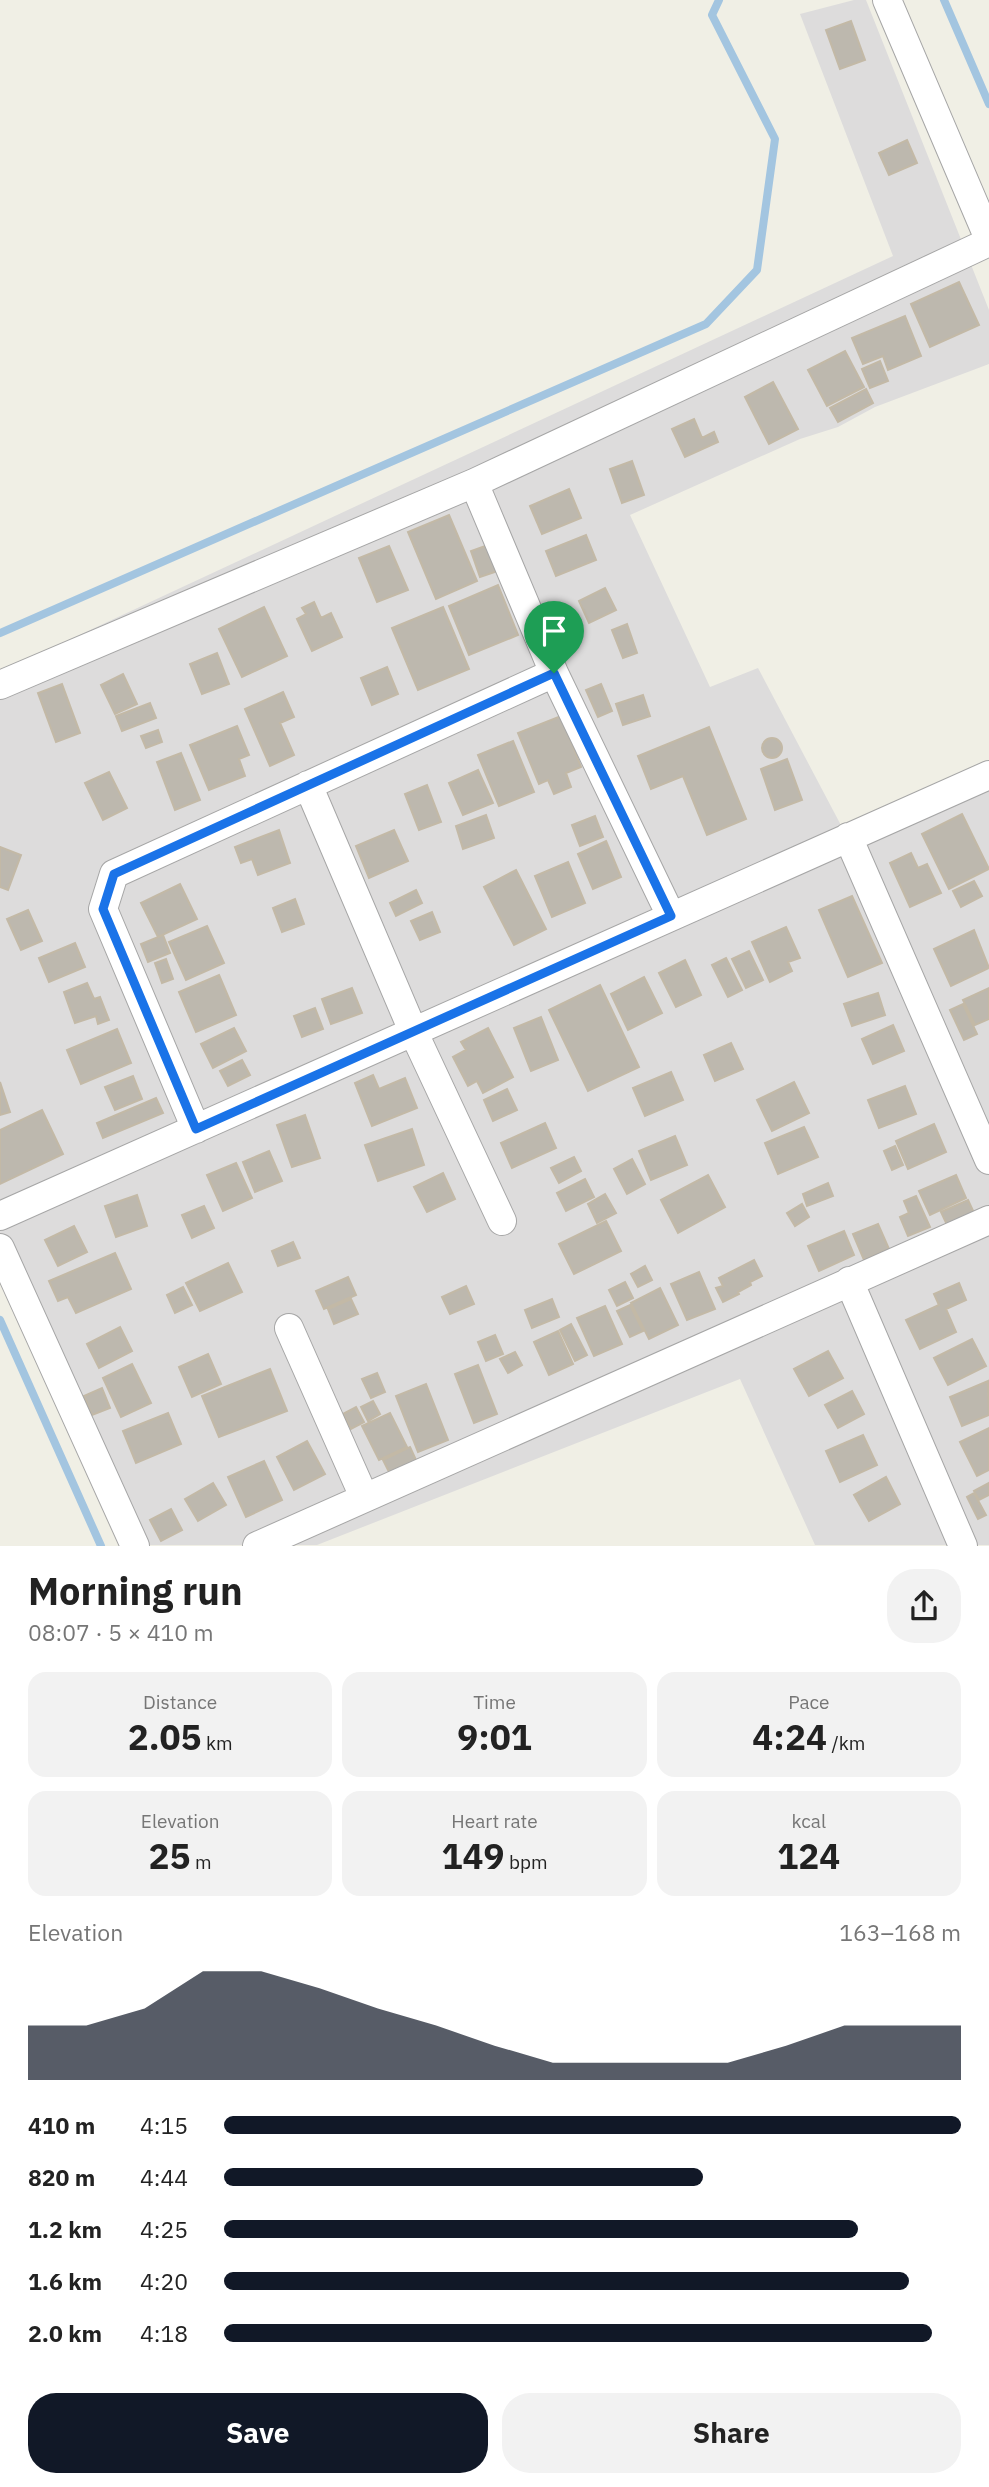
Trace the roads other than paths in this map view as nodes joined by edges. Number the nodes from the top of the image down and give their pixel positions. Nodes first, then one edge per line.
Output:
1 (887, 0) edge
2 (989, 241) edge
3 (474, 482) junction
4 (554, 673) junction
5 (0, 685) edge
6 (989, 775) edge
7 (308, 785) junction
8 (848, 837) junction
9 (671, 916) junction
10 (413, 1031) junction
11 (196, 1129) junction
12 (989, 1160) edge
13 (0, 1216) edge
14 (989, 1220) edge
15 (502, 1221) dead end
16 (0, 1248) edge
17 (849, 1281) junction
18 (289, 1328) dead end
19 (364, 1497) junction
20 (135, 1545) edge
21 (257, 1545) edge
22 (963, 1545) edge

1 - 2 street
2 - 3 street
3 - 4 street
3 - 5 street
4 - 7 street
4 - 9 street
6 - 8 street
7 - 10 street
7 - 11 street
8 - 9 street
8 - 12 street
9 - 10 street
10 - 11 street
10 - 15 street
11 - 13 street
14 - 17 street
16 - 20 street
17 - 19 street
17 - 22 street
18 - 19 street
19 - 21 street

